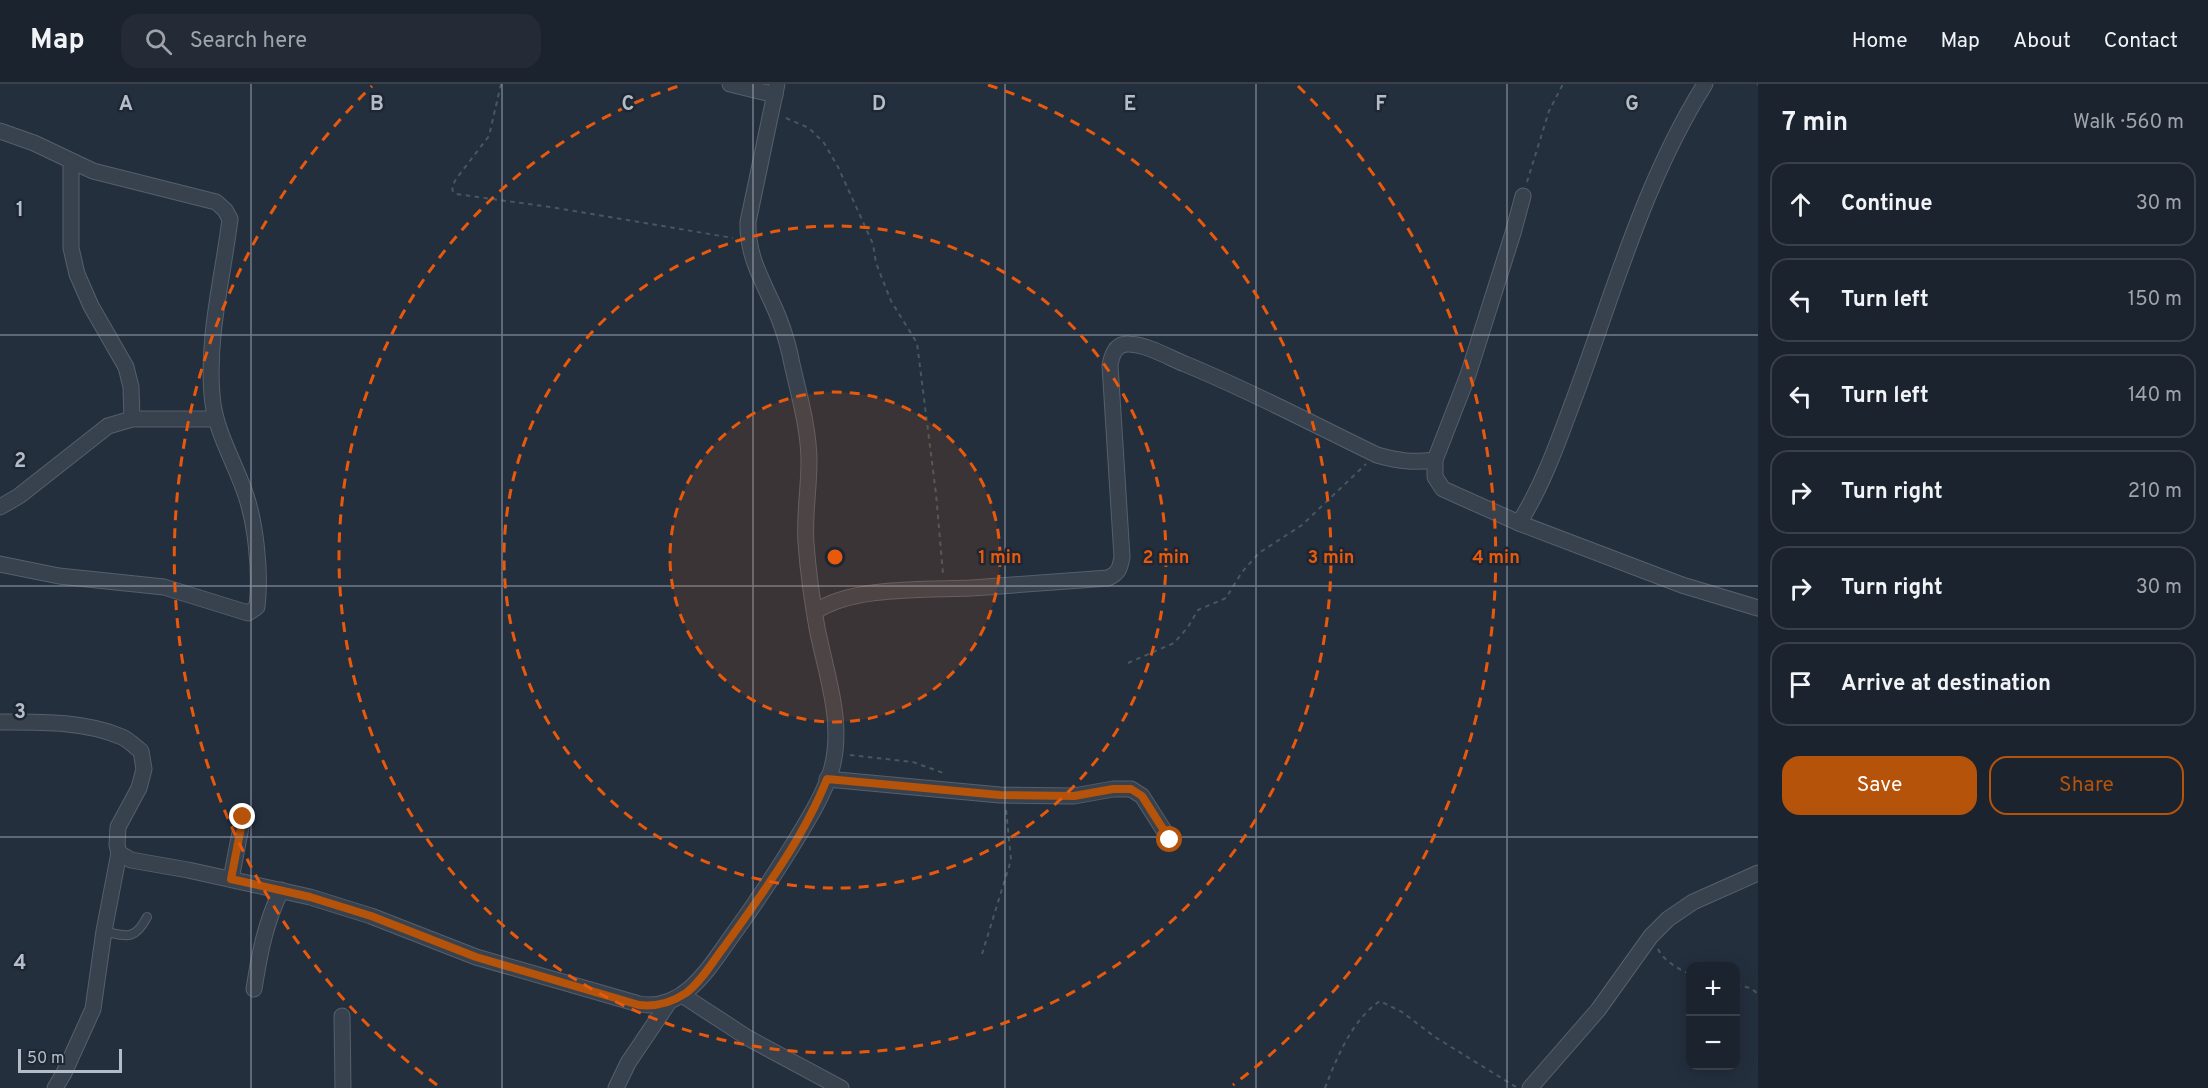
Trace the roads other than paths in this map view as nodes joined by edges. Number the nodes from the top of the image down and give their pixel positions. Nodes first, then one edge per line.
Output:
1 (730, 84) edge
2 (1705, 84) edge
3 (776, 89) edge
4 (0, 131) edge
5 (71, 161) junction
6 (1523, 196) road end
7 (132, 419) junction
8 (216, 419) junction
9 (1435, 460) junction
10 (0, 507) edge
11 (1518, 524) junction
12 (0, 564) edge
13 (811, 578) junction
14 (838, 601) junction
15 (1758, 608) edge
16 (815, 612) junction
17 (0, 722) edge
18 (827, 779) junction
19 (243, 817) dead end
20 (1170, 840) dead end
21 (119, 853) junction
22 (1758, 873) edge
23 (231, 879) junction
24 (281, 890) junction
25 (147, 917) dead end
26 (104, 931) junction
27 (254, 989) dead end
28 (682, 995) junction
29 (669, 1002) junction
30 (342, 1016) dead end
31 (55, 1088) edge
32 (343, 1088) edge
33 (616, 1088) edge
34 (841, 1088) edge
35 (1530, 1088) edge

1 - 3 street
2 - 11 street
3 - 13 street
4 - 5 street
5 - 7 street
5 - 8 street
6 - 9 street
7 - 8 street
7 - 10 street
8 - 12 street
9 - 11 street
9 - 14 street
11 - 15 street
13 - 14 street
13 - 16 street
14 - 16 street
16 - 18 street
17 - 21 street
18 - 20 street
18 - 28 street
19 - 23 street
21 - 23 street
21 - 26 street
22 - 35 street
23 - 24 street
24 - 27 street
24 - 29 street
25 - 26 lane
26 - 31 street
28 - 29 street
28 - 34 street
29 - 33 street
30 - 32 street

